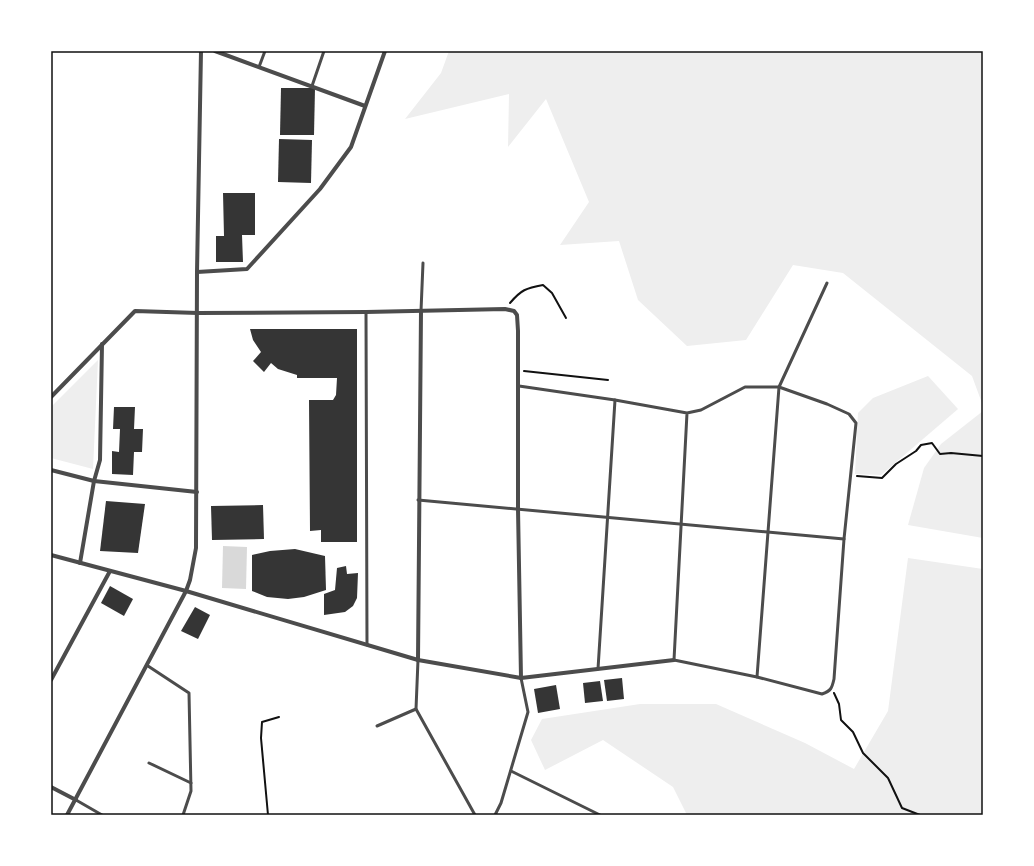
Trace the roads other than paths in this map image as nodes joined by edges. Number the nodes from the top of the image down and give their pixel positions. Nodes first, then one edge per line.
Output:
1 (201, 51) edge
2 (215, 51) edge
3 (265, 51) edge
4 (324, 51) edge
5 (385, 51) edge
6 (259, 67) junction
7 (312, 86) junction
8 (365, 106) junction
9 (423, 263) dead end
10 (197, 272) junction
11 (827, 283) dead end
12 (421, 311) junction
13 (198, 312) junction
14 (366, 312) junction
15 (102, 344) junction
16 (519, 386) junction
17 (779, 387) junction
18 (51, 398) edge
19 (615, 400) junction
20 (687, 412) junction
21 (51, 470) edge
22 (94, 481) junction
23 (197, 492) junction
24 (418, 500) junction
25 (518, 509) junction
26 (608, 517) junction
27 (681, 524) junction
28 (768, 532) junction
29 (844, 539) junction
30 (51, 554) edge
31 (80, 563) junction
32 (110, 572) junction
33 (186, 591) junction
34 (367, 645) junction
35 (418, 660) junction
36 (674, 660) junction
37 (148, 666) junction
38 (598, 669) junction
39 (757, 677) junction
40 (521, 678) junction
41 (51, 680) edge
42 (416, 709) junction
43 (377, 726) dead end
44 (149, 763) dead end
45 (511, 771) junction
46 (191, 783) junction
47 (51, 787) edge
48 (76, 800) junction
49 (67, 815) edge
50 (102, 815) edge
51 (183, 815) edge
52 (475, 815) edge
53 (495, 815) edge
54 (600, 815) edge

1 - 10 street
2 - 6 street
3 - 6 lane
4 - 7 lane
5 - 8 street
6 - 7 street
7 - 8 street
8 - 10 street
9 - 12 lane
10 - 13 street
11 - 17 lane
12 - 14 street
12 - 16 street
12 - 24 street
13 - 14 street
13 - 15 street
13 - 23 street
14 - 34 lane
15 - 18 street
15 - 22 street
16 - 19 lane
16 - 25 street
17 - 20 lane
17 - 28 lane
17 - 29 lane
19 - 20 lane
19 - 26 lane
20 - 27 lane
21 - 22 street
22 - 23 street
22 - 31 street
23 - 33 street
24 - 25 lane
24 - 35 street
25 - 26 lane
25 - 40 street
26 - 27 lane
26 - 38 lane
27 - 28 lane
27 - 36 lane
28 - 29 lane
28 - 39 lane
29 - 39 lane
30 - 31 street
31 - 32 street
32 - 33 street
32 - 41 street
33 - 34 street
33 - 37 street
34 - 35 street
35 - 40 street
35 - 42 lane
36 - 38 street
36 - 39 lane
37 - 46 lane
37 - 48 street
38 - 40 street
40 - 45 lane
42 - 43 lane
42 - 52 lane
44 - 46 lane
45 - 53 lane
45 - 54 lane
46 - 51 lane
47 - 48 street
48 - 49 street
48 - 50 lane

